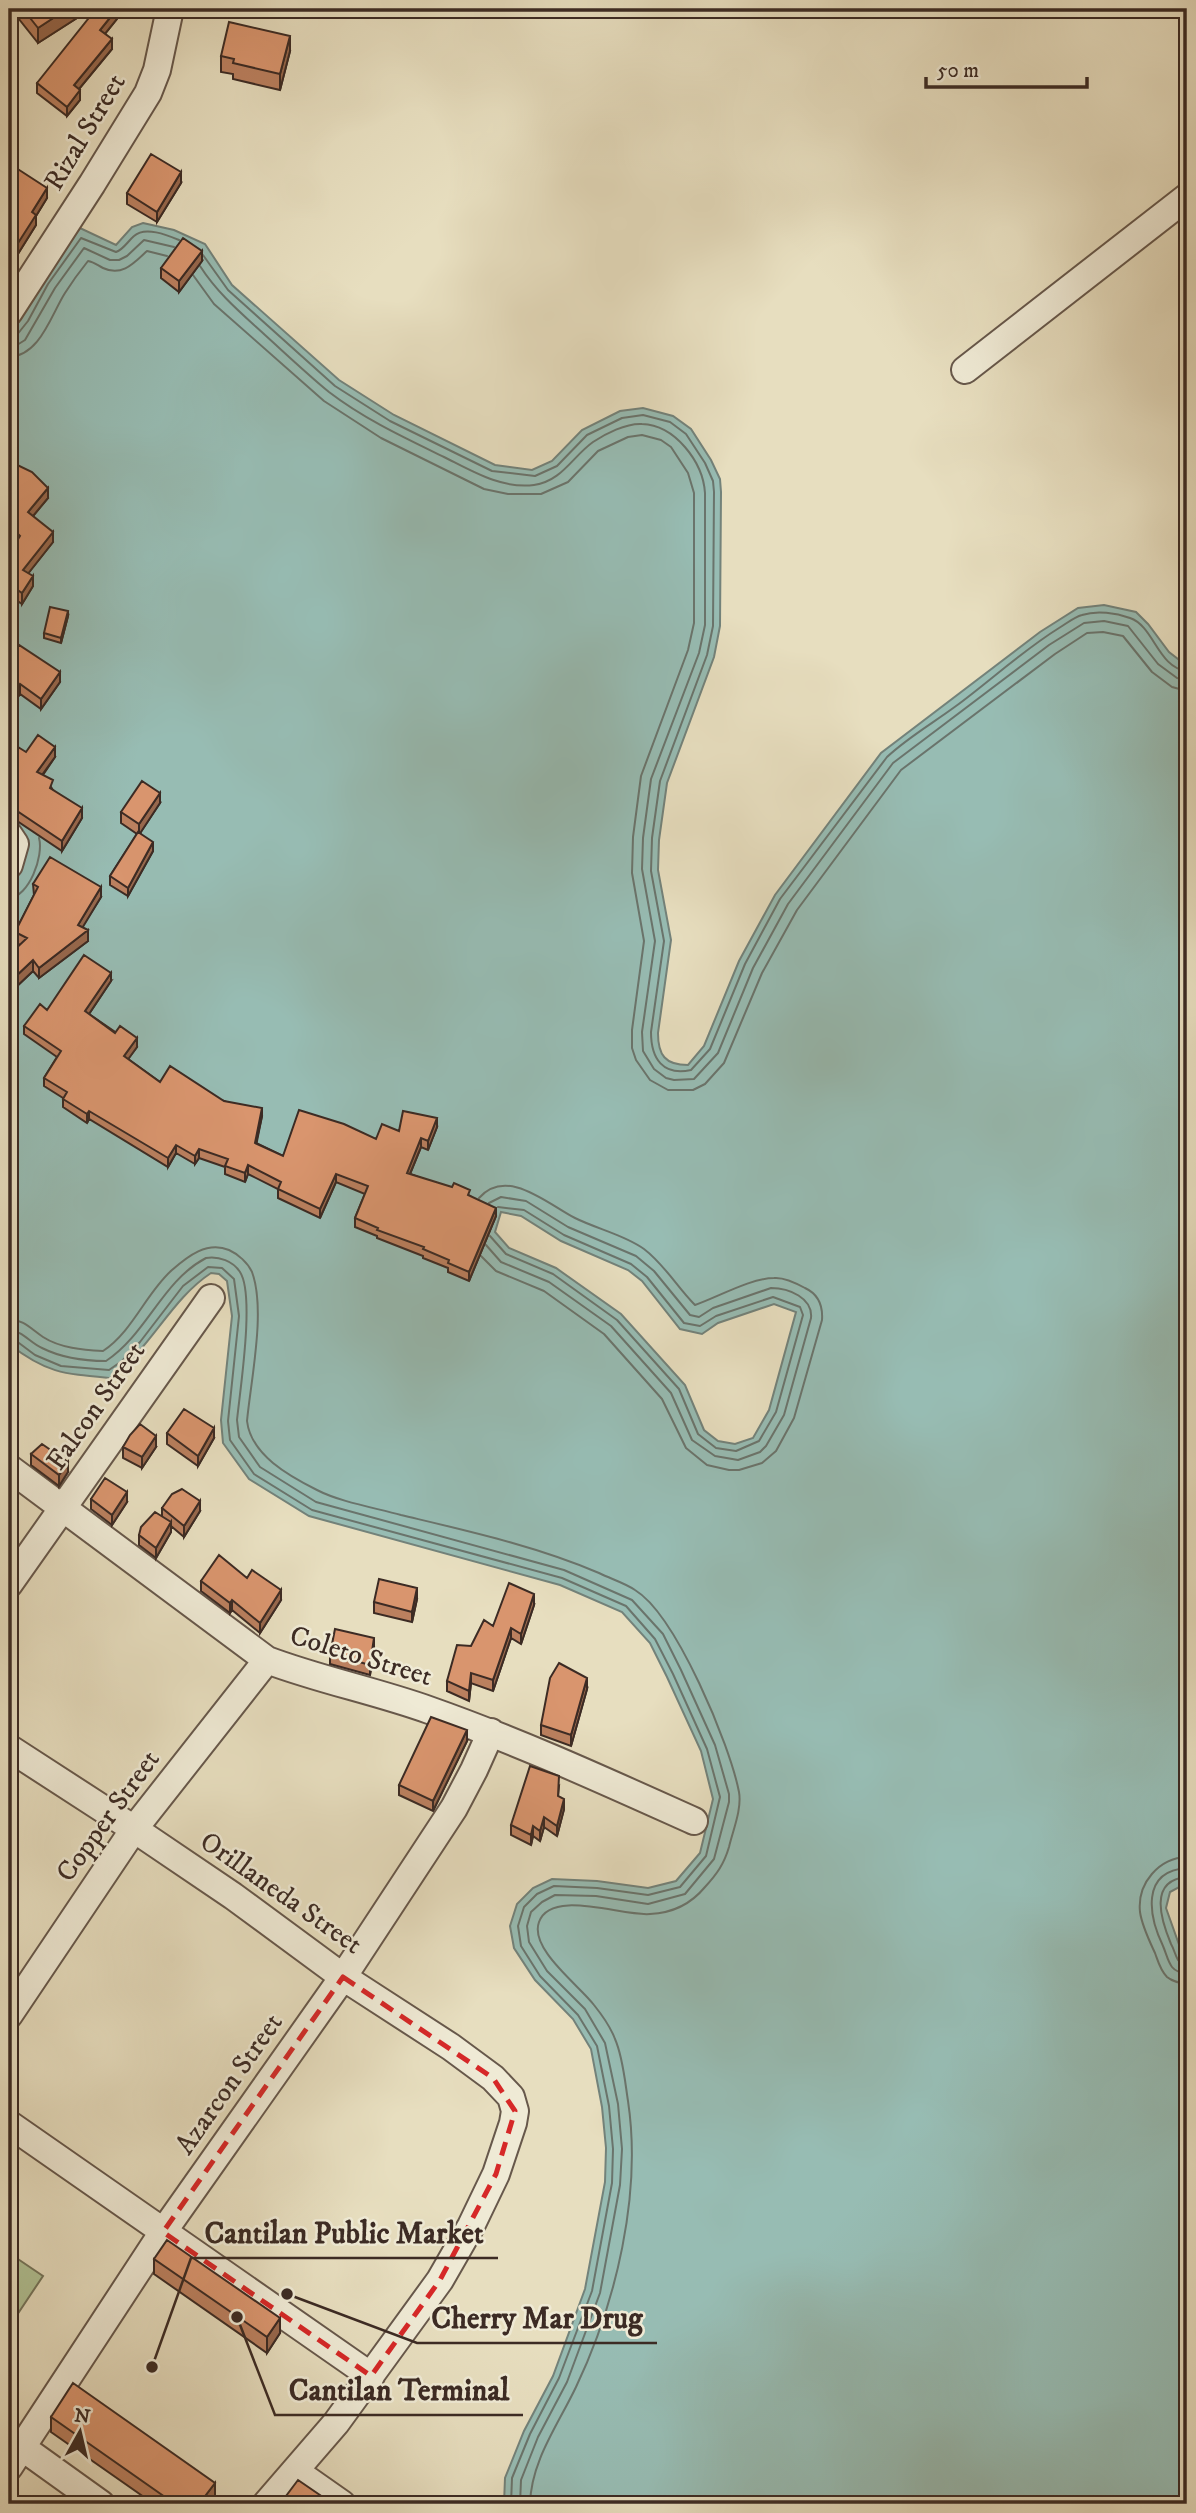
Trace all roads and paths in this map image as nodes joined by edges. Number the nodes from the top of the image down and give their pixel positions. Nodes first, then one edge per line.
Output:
1 (170, 9) edge
2 (1187, 197) edge
3 (9, 312) edge
4 (965, 370) dead end
5 (211, 1298) dead end
6 (9, 1468) edge
7 (61, 1509) junction
8 (9, 1584) edge
9 (267, 1660) junction
10 (491, 1732) junction
11 (9, 1748) edge
12 (694, 1822) dead end
13 (134, 1829) junction
14 (343, 1977) junction
15 (9, 2015) edge
16 (9, 2124) edge
17 (163, 2232) junction
18 (372, 2376) junction
19 (13, 2451) edge
20 (296, 2471) junction
21 (101, 2504) edge
22 (266, 2504) edge
23 (342, 2504) edge

1 - 3 street, Rizal Street
2 - 4 street
5 - 7 street, Falcon Street
6 - 7 street, Coleto Street
7 - 8 street, Falcon Street
7 - 9 street, Coleto Street
9 - 10 street, Coleto Street
9 - 13 street, Copper Street
10 - 12 street, Coleto Street
10 - 14 street, Azarcon Street
11 - 13 street, Orillaneda Street
13 - 14 street, Orillaneda Street
13 - 15 street, Copper Street
14 - 17 street, Azarcon Street
14 - 18 street, Orillaneda Street
16 - 17 street
17 - 18 street
17 - 19 street, Azarcon Street
18 - 20 street
19 - 21 street
20 - 22 street
20 - 23 street

